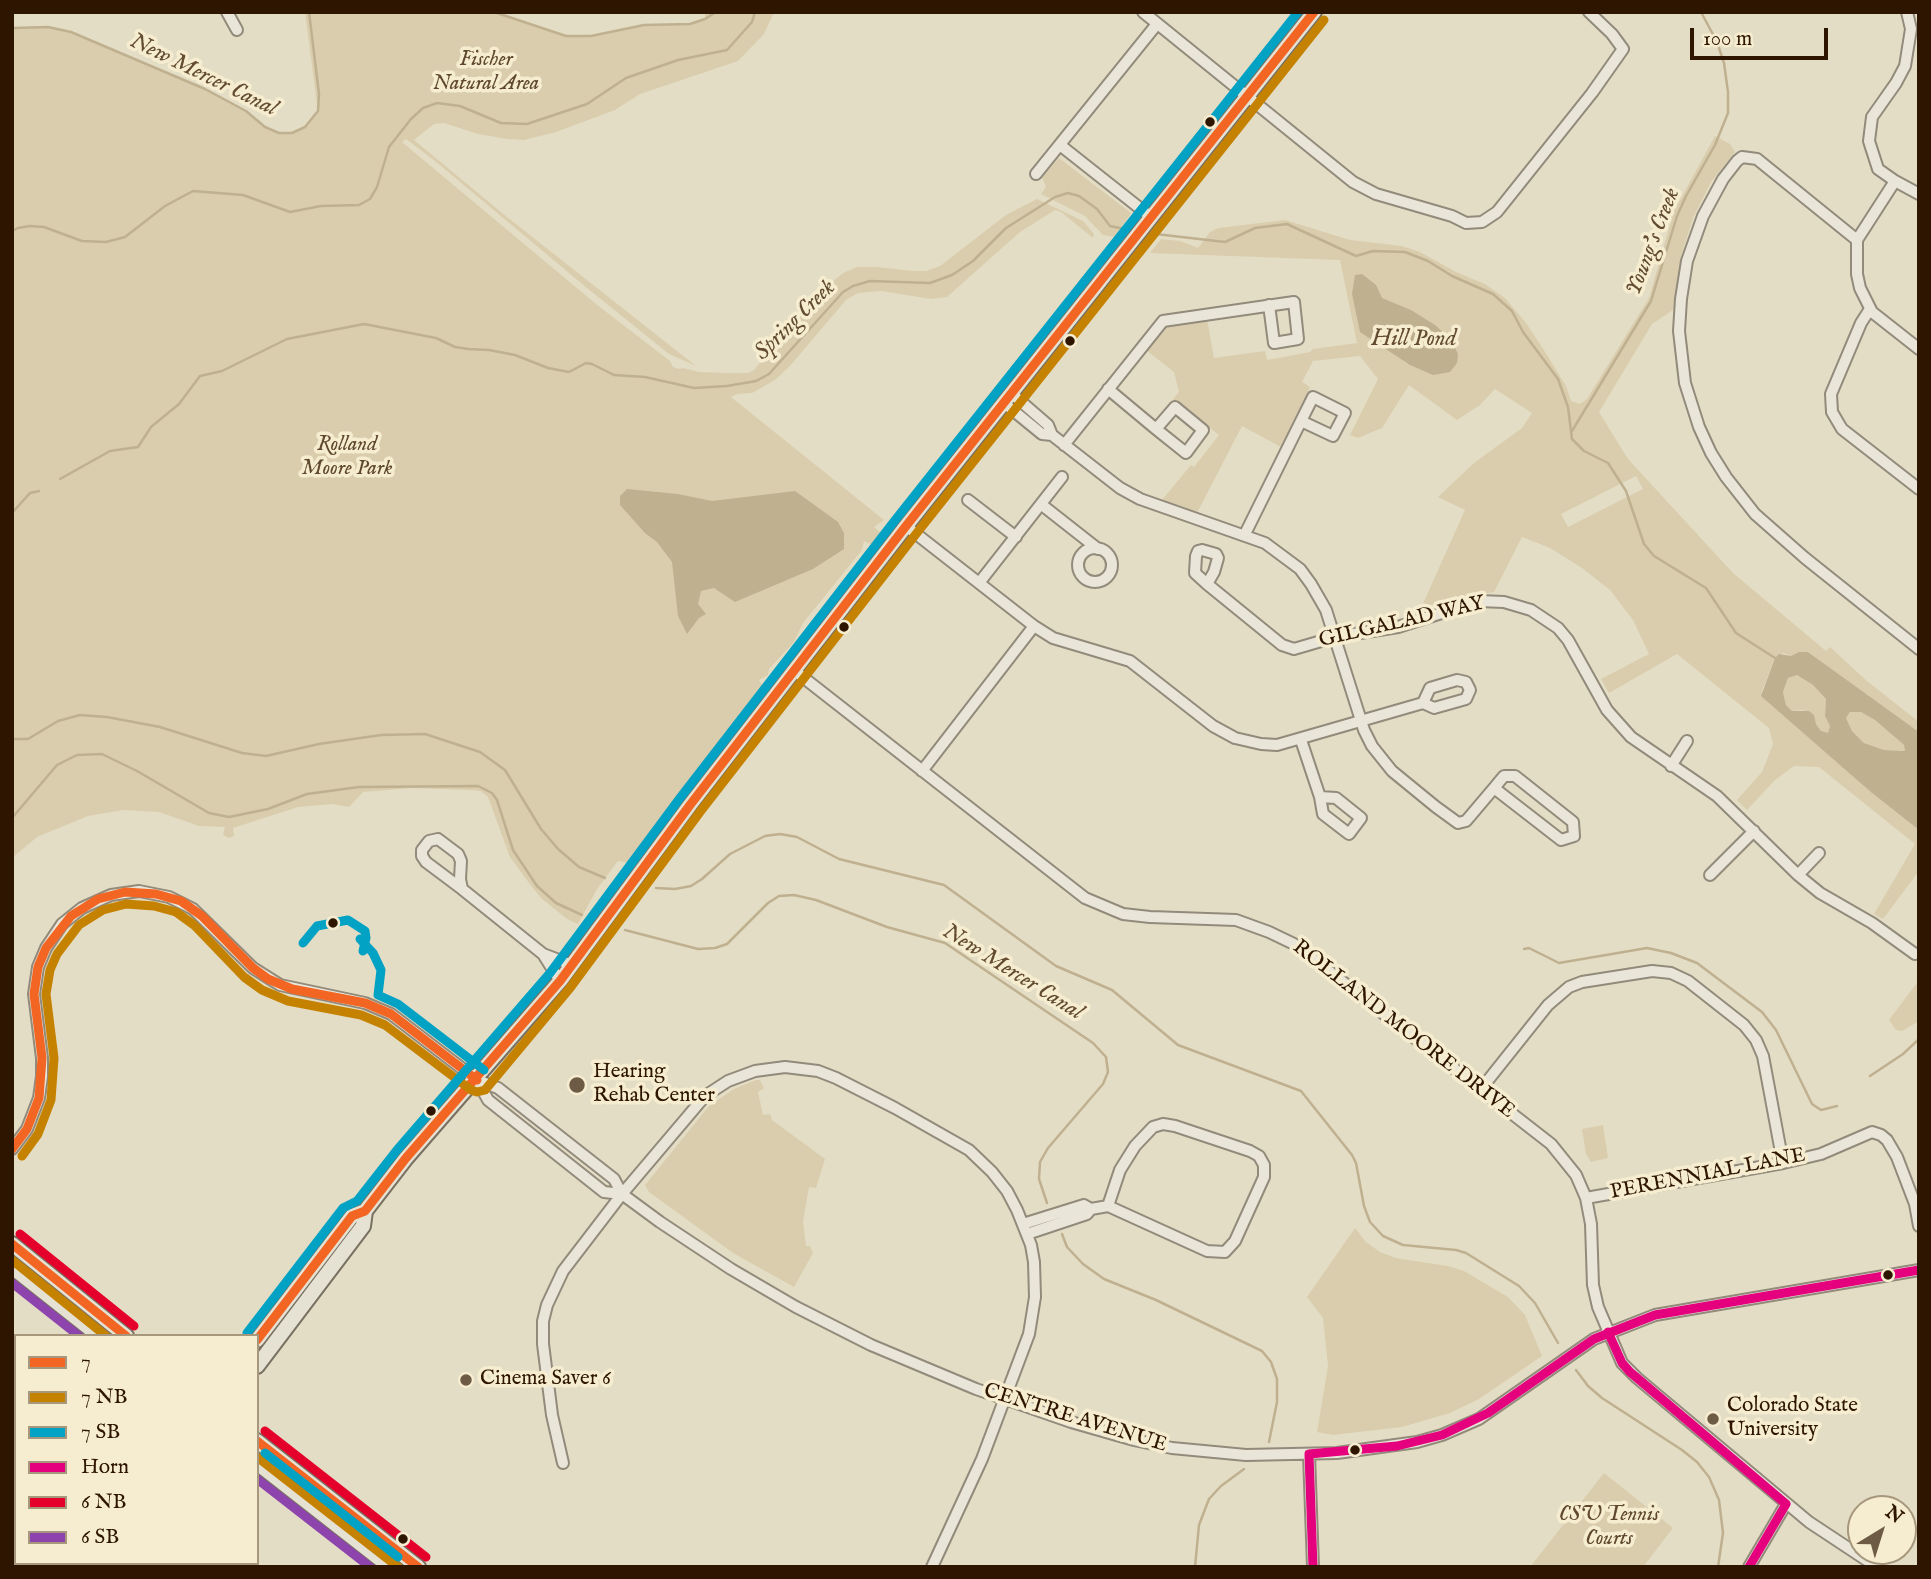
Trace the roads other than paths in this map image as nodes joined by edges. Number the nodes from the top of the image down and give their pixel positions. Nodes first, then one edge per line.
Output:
1 (227, 12) edge
2 (1143, 12) edge
3 (1314, 12) edge
4 (1589, 12) edge
5 (1907, 12) edge
6 (1157, 23) junction
7 (237, 30) dead end
8 (1247, 97) junction
9 (1060, 145) junction
10 (1035, 174) dead end
11 (1895, 181) junction
12 (1919, 194) edge
13 (1148, 221) junction
14 (1857, 240) junction
15 (1681, 299) junction
16 (1693, 300) dead end
17 (1269, 305) dead end
18 (1870, 309) junction
19 (1919, 349) edge
20 (1108, 389) junction
21 (1007, 398) junction
22 (1301, 421) dead end
23 (1156, 429) dead end
24 (1064, 445) junction
25 (1062, 477) dead end
26 (1919, 489) edge
27 (968, 499) dead end
28 (1042, 505) junction
29 (906, 526) junction
30 (1244, 534) junction
31 (1016, 537) junction
32 (1098, 549) dead end
33 (979, 583) junction
34 (1207, 584) dead end
35 (1034, 626) junction
36 (1335, 637) junction
37 (1919, 649) edge
38 (795, 671) junction
39 (1423, 703) dead end
40 (1362, 721) junction
41 (1301, 740) junction
42 (1687, 741) dead end
43 (1671, 766) junction
44 (922, 771) junction
45 (1494, 788) junction
46 (1320, 797) dead end
47 (1754, 831) junction
48 (1819, 853) dead end
49 (1710, 875) dead end
50 (1798, 875) junction
51 (462, 889) junction
52 (543, 954) junction
53 (1914, 954) dead end
54 (572, 965) junction
55 (560, 981) junction
56 (477, 1080) junction
57 (1481, 1089) junction
58 (12, 1149) edge
59 (1783, 1163) junction
60 (622, 1194) junction
61 (1586, 1198) junction
62 (1108, 1206) junction
63 (365, 1211) junction
64 (1919, 1226) edge
65 (342, 1228) junction
66 (1025, 1229) junction
67 (12, 1244) edge
68 (12, 1265) edge
69 (1919, 1270) edge
70 (67, 1289) junction
71 (292, 1317) junction
72 (93, 1332) edge
73 (1608, 1332) junction
74 (125, 1334) edge
75 (259, 1337) edge
76 (259, 1363) edge
77 (1005, 1400) junction
78 (259, 1443) edge
79 (1309, 1454) junction
80 (563, 1463) dead end
81 (259, 1464) edge
82 (1786, 1504) junction
83 (390, 1567) edge
84 (418, 1567) edge
85 (932, 1567) edge
86 (1313, 1567) edge
87 (1749, 1567) edge
88 (1877, 1567) edge

1 - 7 street
2 - 6 street
3 - 8 main road
4 - 8 street
5 - 11 street
6 - 8 street
6 - 9 street
8 - 13 main road
9 - 10 street
9 - 13 street
11 - 12 street
11 - 14 street
13 - 21 main road
14 - 15 street
14 - 18 street
15 - 16 street
15 - 37 street
17 - 20 street
18 - 19 street
18 - 26 street
20 - 23 street
20 - 24 street
21 - 24 street
21 - 29 main road
22 - 30 street
24 - 30 street
25 - 28 street
27 - 31 street
28 - 31 street
28 - 32 street
29 - 33 street
29 - 38 main road
30 - 36 street
31 - 33 street
33 - 35 street
34 - 36 street, GILGALAD WAY
35 - 41 street
35 - 44 street
36 - 40 street
36 - 43 street, GILGALAD WAY
38 - 44 street, ROLLAND MOORE DRIVE
38 - 54 main road
39 - 40 street
40 - 41 street
40 - 45 street
41 - 46 street
42 - 43 street
43 - 47 street, GILGALAD WAY
44 - 57 street, ROLLAND MOORE DRIVE
45 - 45 street
47 - 49 street
47 - 50 street, GILGALAD WAY
48 - 50 street
50 - 53 street, GILGALAD WAY
51 - 51 street
51 - 52 street
52 - 54 street
52 - 55 street
54 - 55 main road
55 - 56 main road
56 - 58 street, CENTRE AVENUE
56 - 60 street, CENTRE AVENUE
56 - 63 main road
57 - 59 street
57 - 61 street, ROLLAND MOORE DRIVE
59 - 61 street, PERENNIAL LANE
59 - 64 street, PERENNIAL LANE
60 - 66 street
60 - 77 street, CENTRE AVENUE
60 - 80 street
61 - 73 street, ROLLAND MOORE DRIVE
62 - 62 street
62 - 66 street
63 - 65 main road
63 - 71 main road
65 - 71 main road
65 - 75 main road
66 - 77 street
67 - 70 main road
68 - 70 main road
68 - 72 main road
69 - 73 street, CENTRE AVENUE
70 - 74 main road
71 - 76 main road
72 - 74 main road
73 - 79 street, CENTRE AVENUE
73 - 82 street, ROLLAND MOORE DRIVE
77 - 79 street, CENTRE AVENUE
77 - 85 street
78 - 84 main road
79 - 86 street
81 - 83 main road
82 - 87 street
82 - 88 street, ROLLAND MOORE DRIVE

